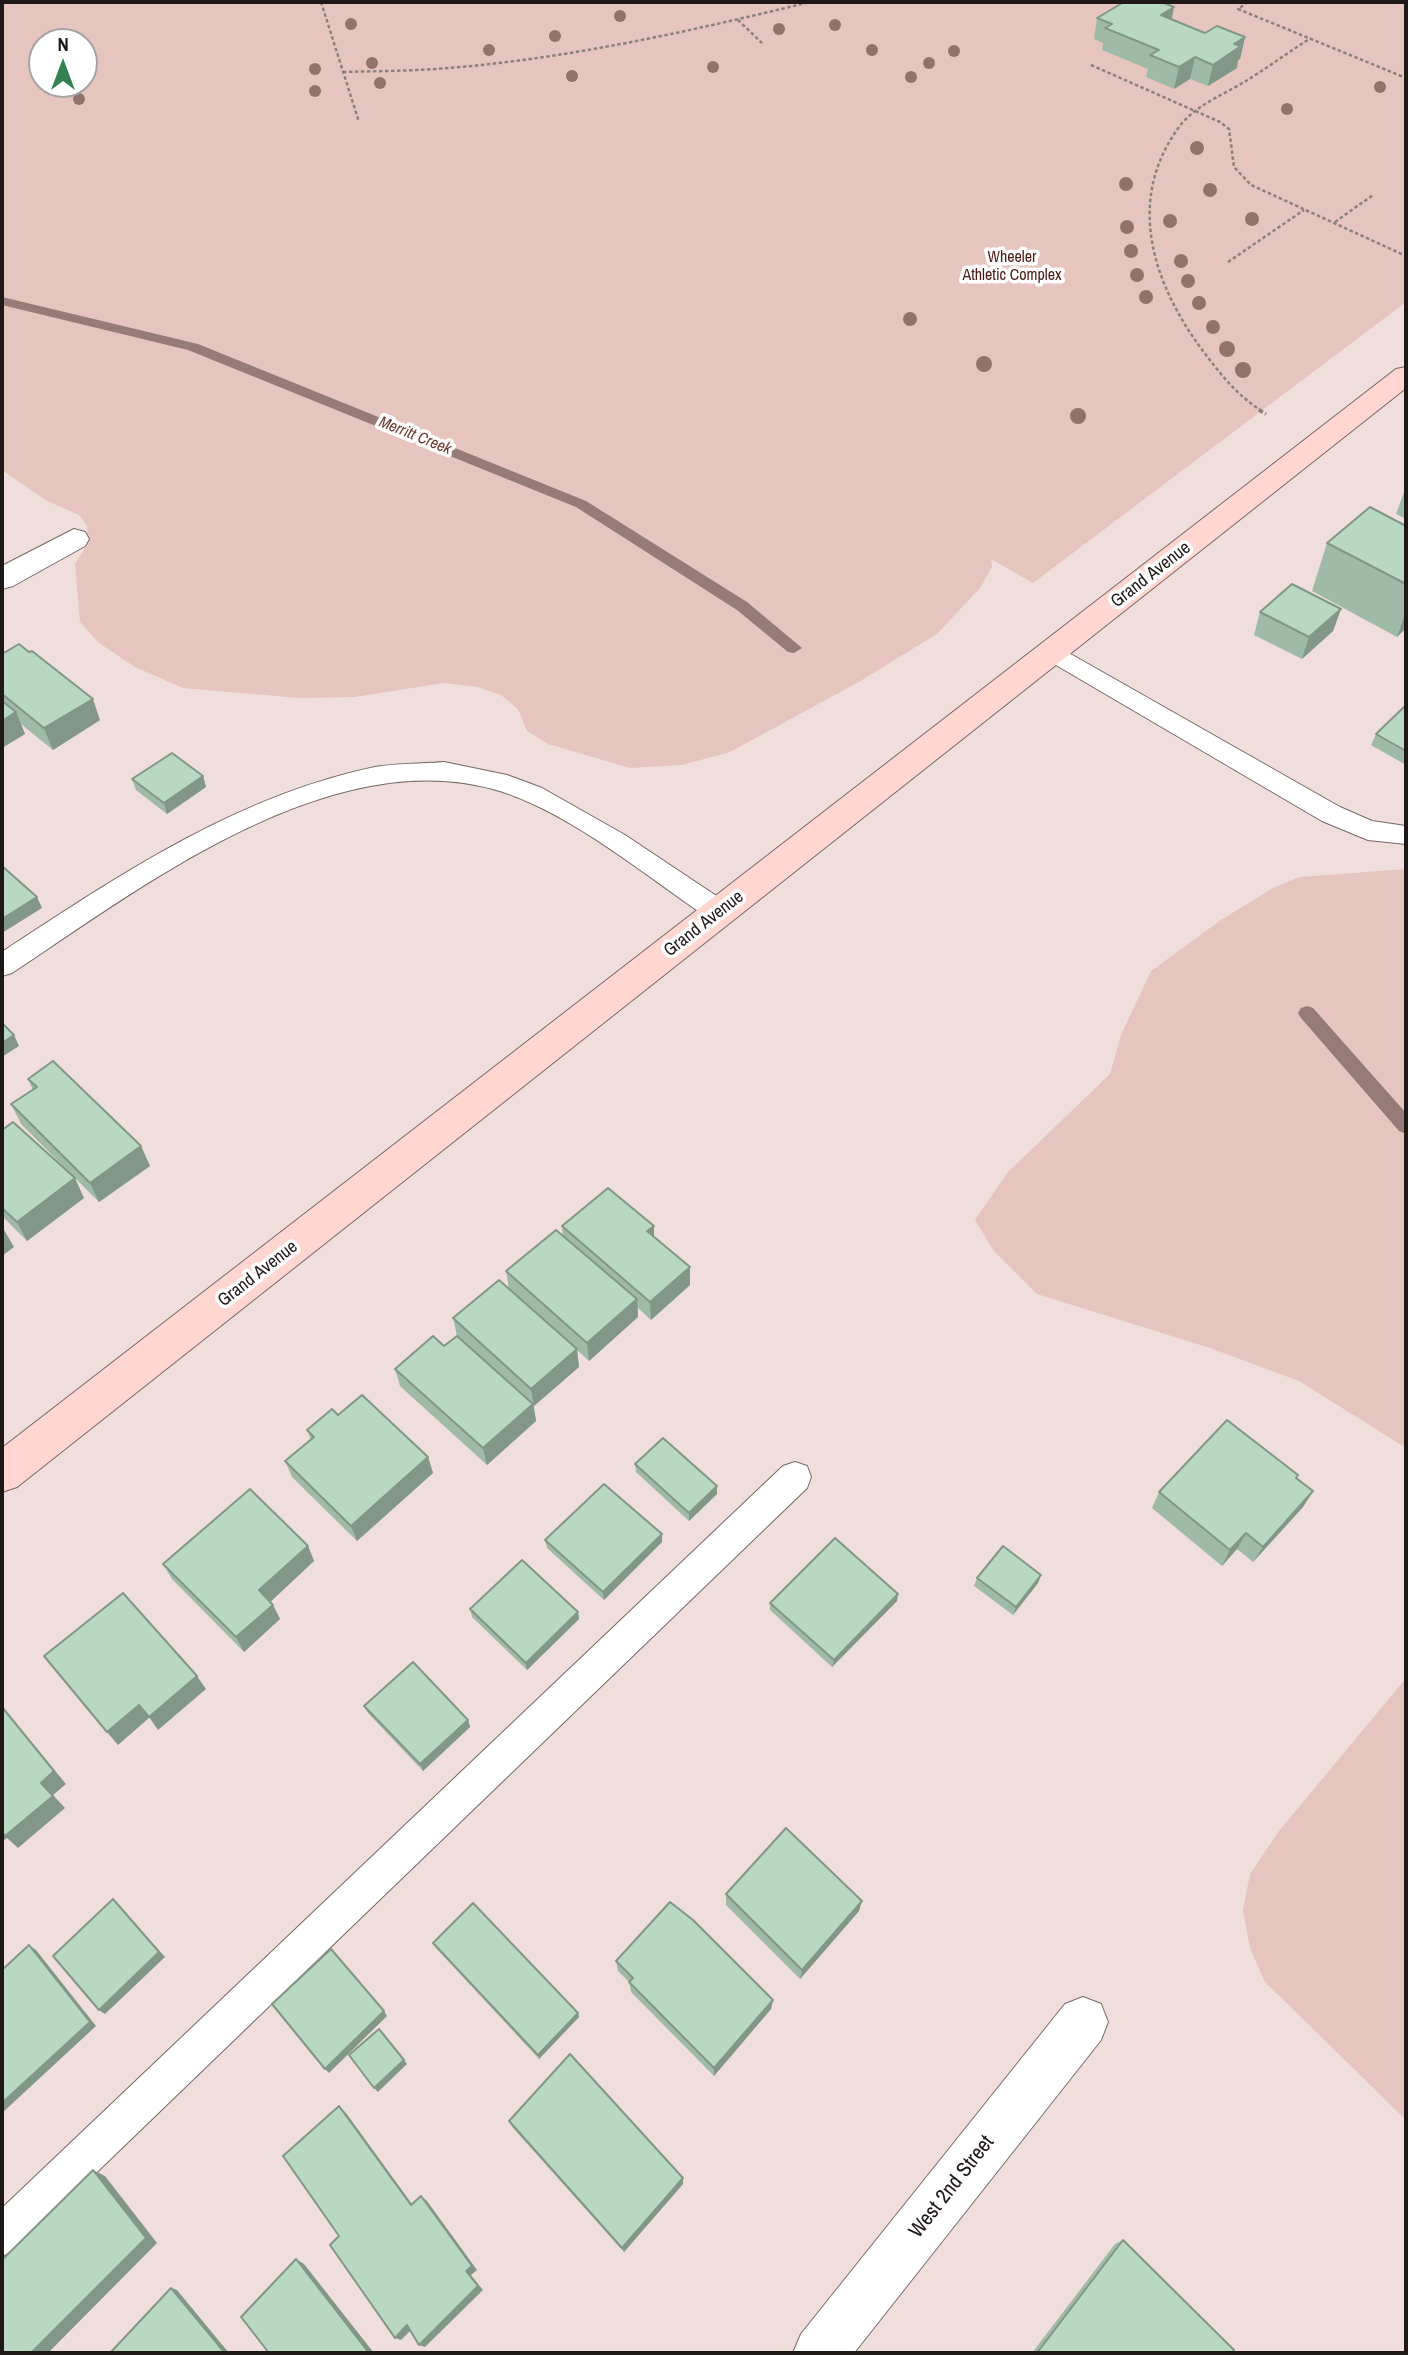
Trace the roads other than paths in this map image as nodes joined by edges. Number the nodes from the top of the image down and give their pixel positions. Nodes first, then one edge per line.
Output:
1 (1406, 375) edge
2 (74, 539) dead end
3 (2, 579) edge
4 (1054, 652) junction
5 (1406, 835) edge
6 (720, 912) junction
7 (2, 966) edge
8 (2, 1473) edge
9 (795, 1477) dead end
10 (1083, 2022) dead end
11 (2, 2236) edge
12 (820, 2353) edge

1 - 4 main road, Grand Avenue
2 - 3 street
4 - 5 lane
4 - 6 main road, Grand Avenue
6 - 7 lane
6 - 8 main road, Grand Avenue
9 - 11 lane
10 - 12 street, West 2nd Street

